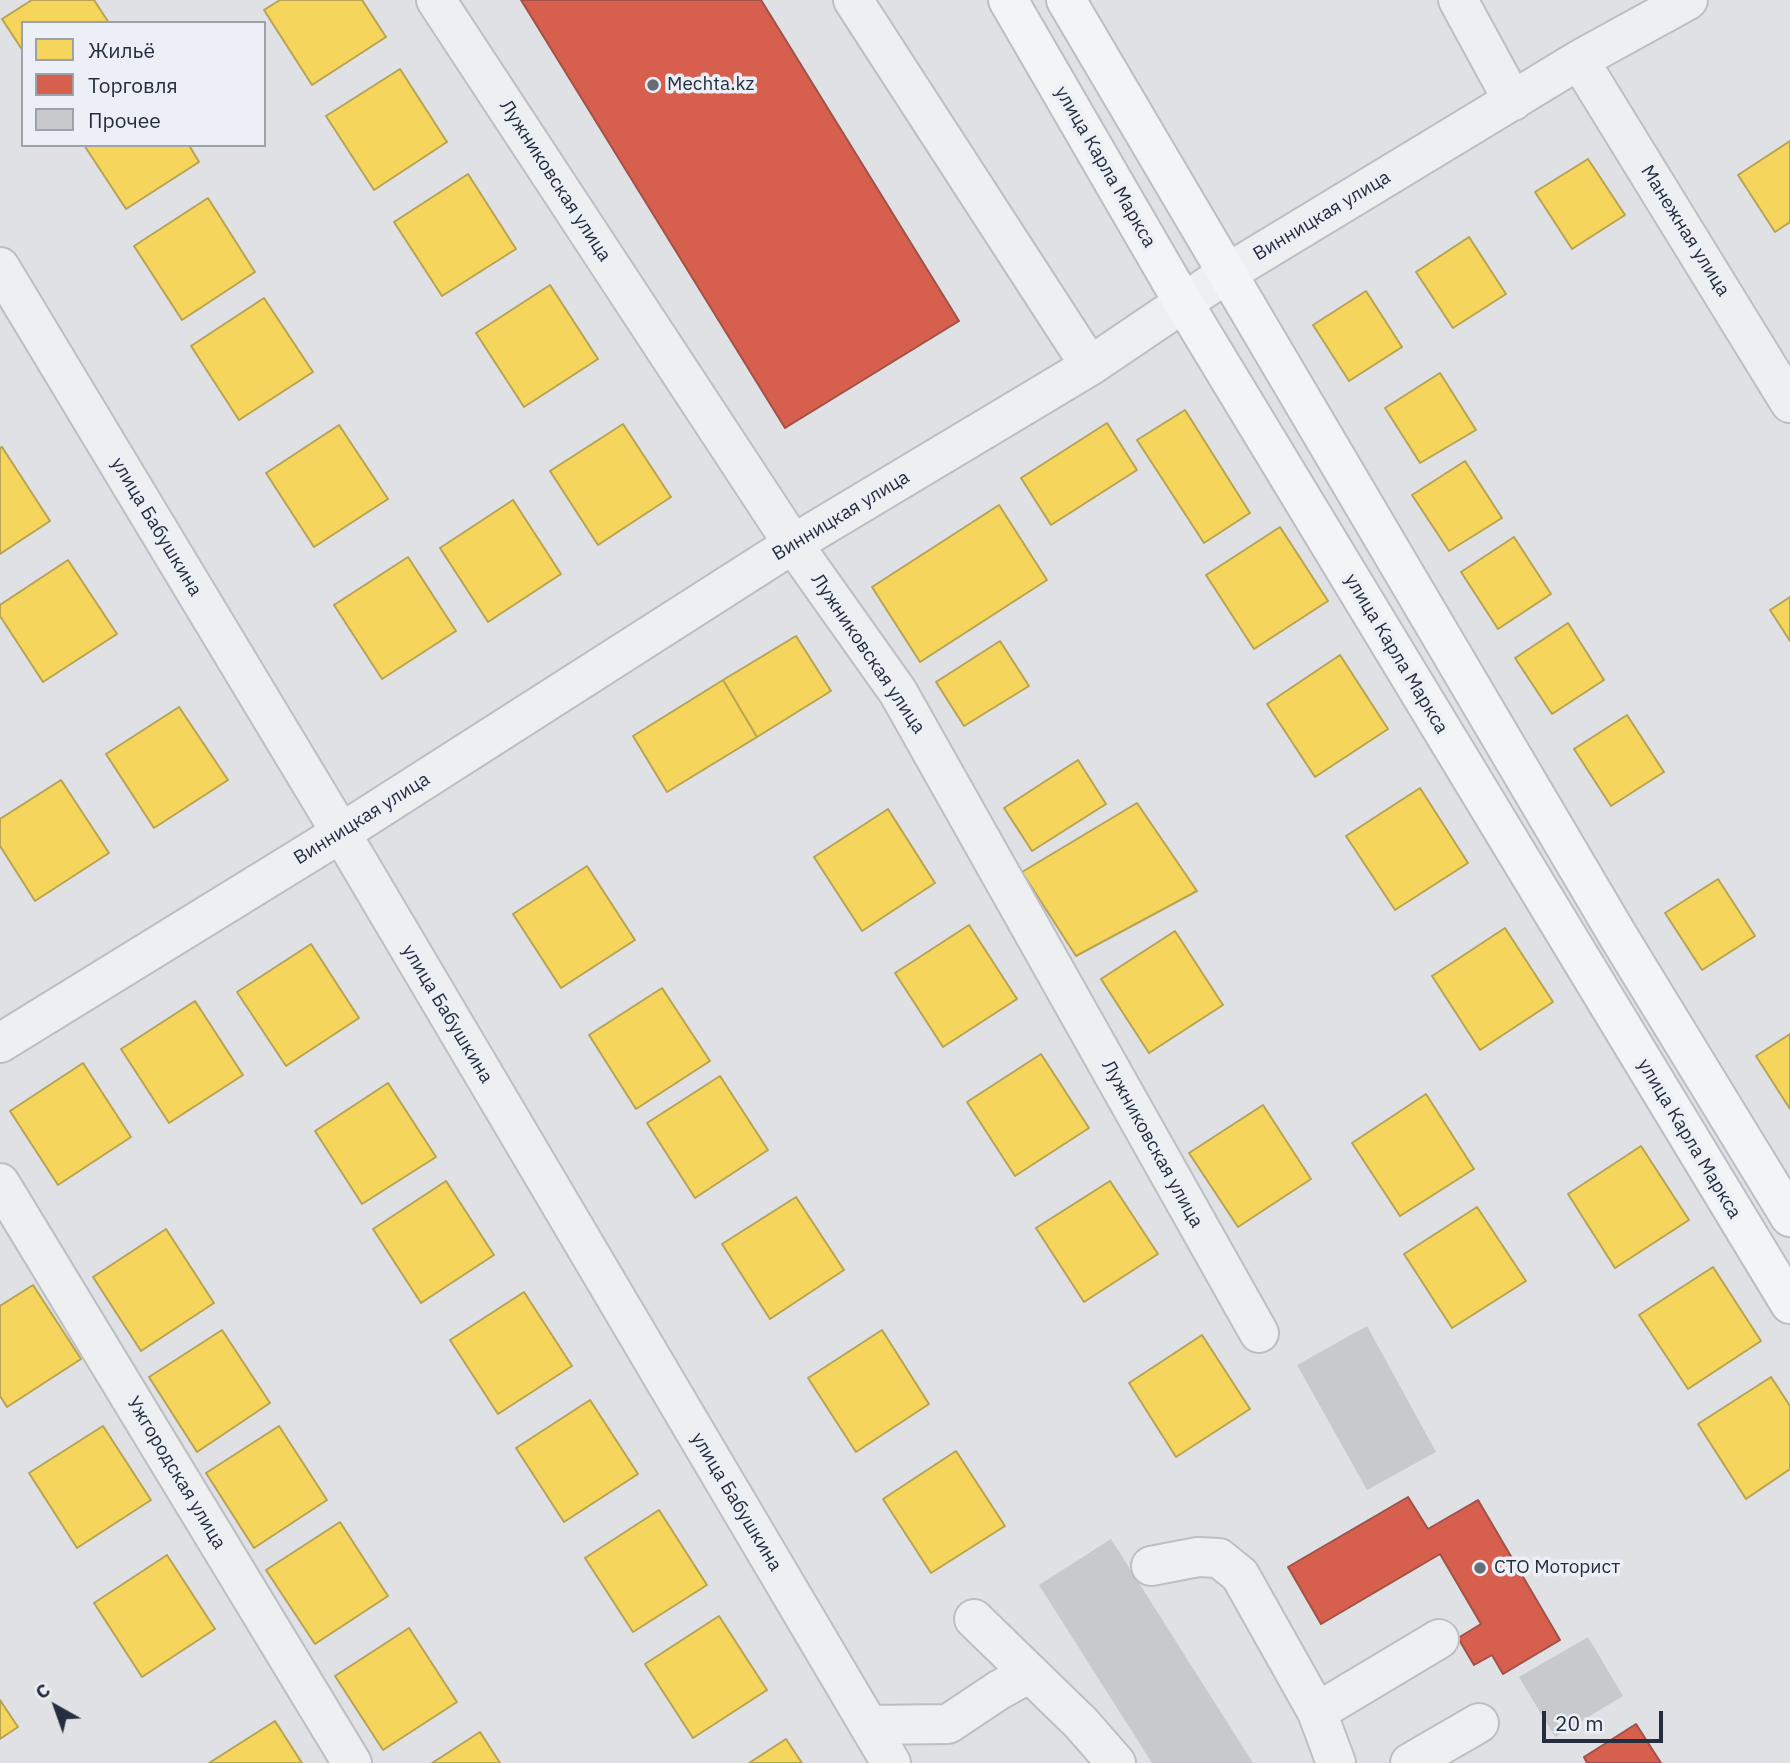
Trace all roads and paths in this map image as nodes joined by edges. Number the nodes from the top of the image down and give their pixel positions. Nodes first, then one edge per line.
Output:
1 (436, 0) edge
2 (853, 0) edge
3 (1008, 0) edge
4 (1066, 0) edge
5 (1458, 0) edge
6 (1688, 0) edge
7 (1579, 60) junction
8 (1513, 101) junction
9 (0, 267) edge
10 (1226, 274) junction
11 (1183, 302) junction
12 (1090, 366) junction
13 (1790, 403) edge
14 (793, 544) junction
15 (341, 833) junction
16 (0, 1043) edge
17 (0, 1183) edge
18 (1790, 1217) edge
19 (1790, 1304) edge
20 (1259, 1334) dead end
21 (1151, 1566) dead end
22 (974, 1619) dead end
23 (1439, 1639) dead end
24 (1028, 1674) junction
25 (1317, 1712) junction
26 (1479, 1723) dead end
27 (869, 1726) junction
28 (352, 1763) edge
29 (891, 1763) edge
30 (1116, 1763) edge
31 (1336, 1763) edge
32 (1409, 1763) edge

1 - 14 street, Лужниковская улица
2 - 12 street
3 - 11 main road, улица Карла Маркса
4 - 10 main road
5 - 8 street
6 - 7 street, Винницкая улица
7 - 8 street, Винницкая улица
7 - 13 street, Манежная улица
8 - 10 street, Винницкая улица
9 - 15 street, улица Бабушкина
10 - 11 street, Винницкая улица
10 - 18 main road
11 - 12 street, Винницкая улица
11 - 19 main road, улица Карла Маркса
12 - 14 street, Винницкая улица
14 - 15 street, Винницкая улица
14 - 20 street, Лужниковская улица
15 - 16 street, Винницкая улица
15 - 27 street, улица Бабушкина
17 - 28 street, Ужгородская улица
21 - 25 street
22 - 24 street
23 - 25 street
24 - 27 street
24 - 30 street
25 - 31 street
26 - 32 street
27 - 29 street, улица Бабушкина

